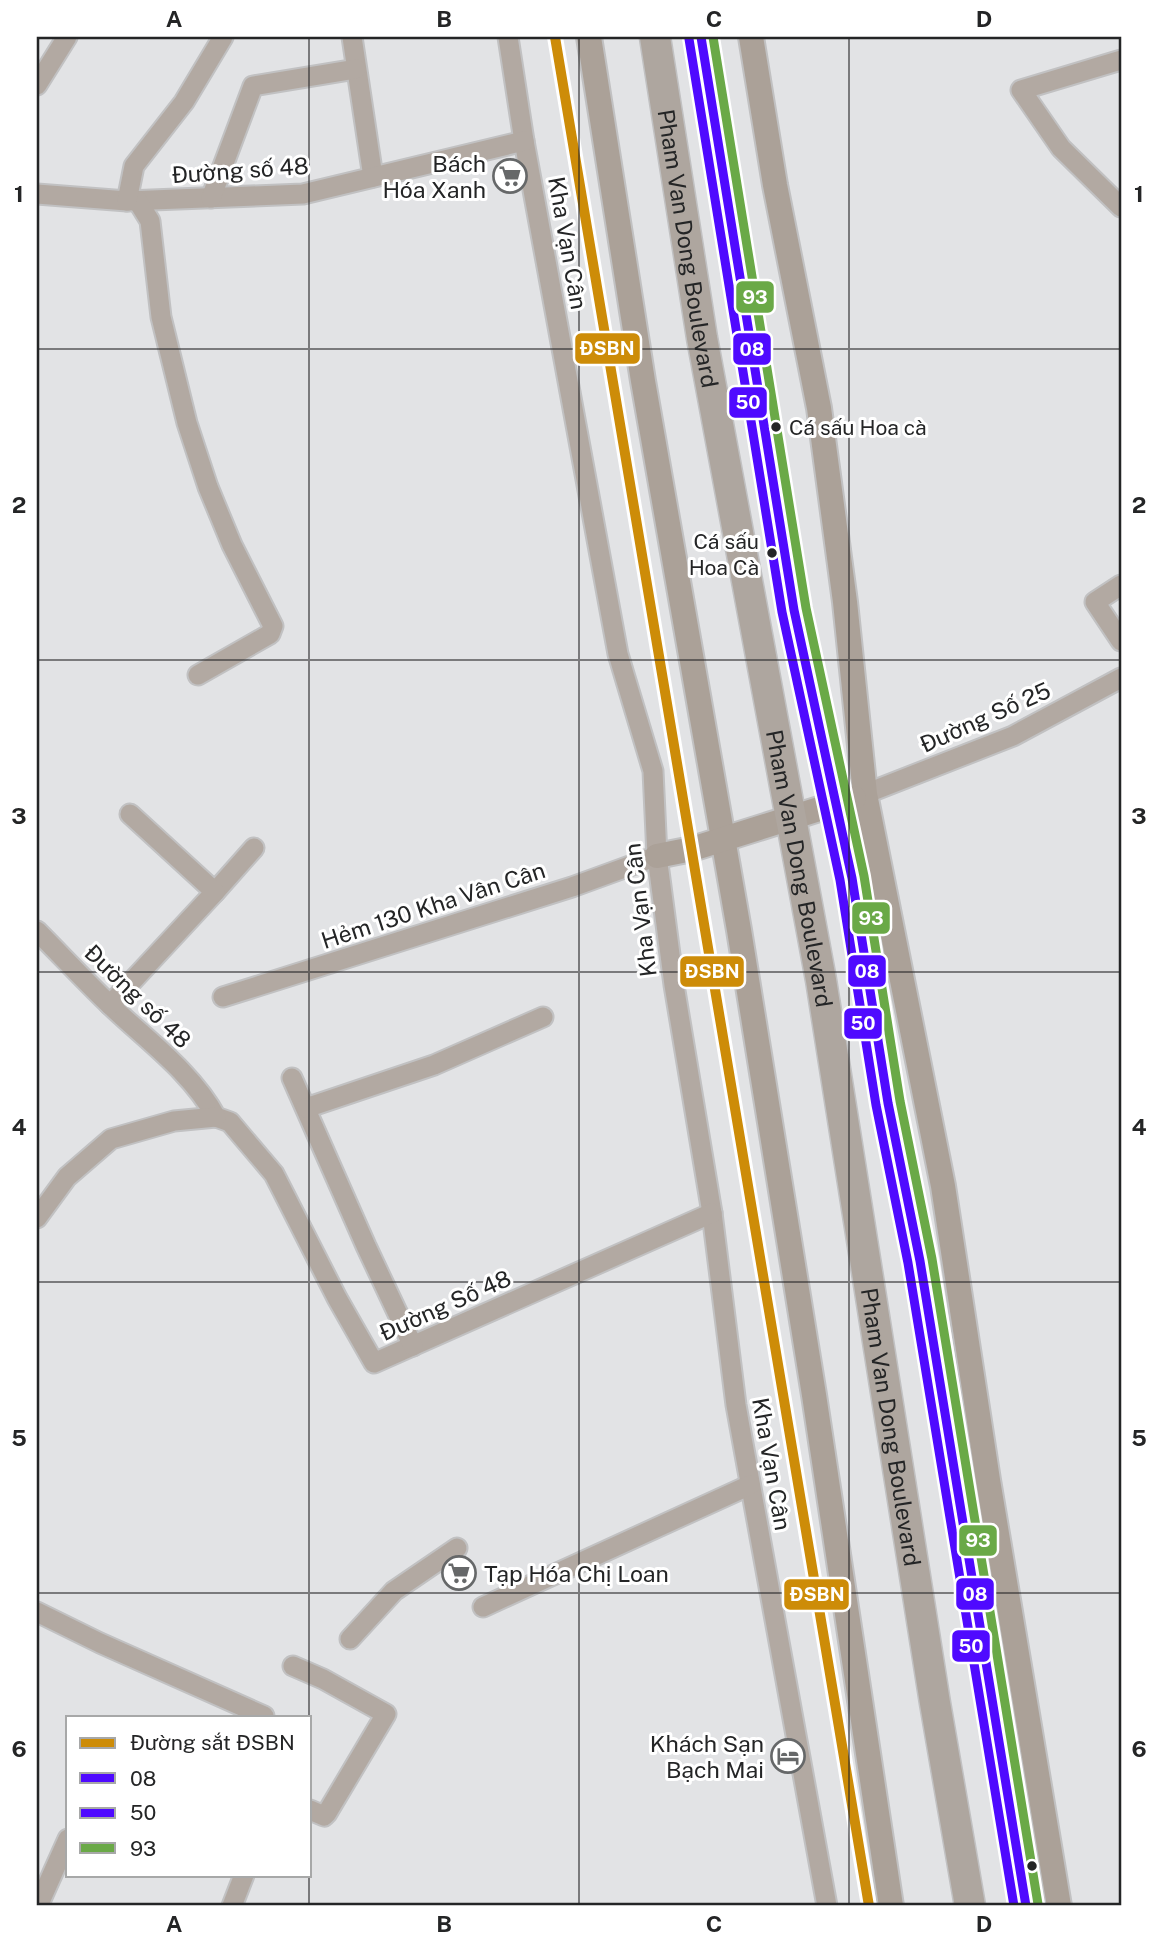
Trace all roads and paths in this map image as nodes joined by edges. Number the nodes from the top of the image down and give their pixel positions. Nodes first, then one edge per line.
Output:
1 (67, 37) edge
2 (223, 37) edge
3 (352, 37) edge
4 (508, 37) edge
5 (589, 37) edge
6 (655, 37) edge
7 (701, 37) edge
8 (751, 37) edge
9 (1121, 60) edge
10 (356, 68) junction
11 (37, 85) edge
12 (524, 142) junction
13 (373, 177) junction
14 (37, 194) edge
15 (211, 198) junction
16 (132, 200) junction
17 (1121, 207) edge
18 (1121, 585) edge
19 (1121, 641) edge
20 (198, 675) dead end
21 (1121, 678) edge
22 (865, 794) junction
23 (835, 804) junction
24 (130, 814) dead end
25 (790, 818) junction
26 (723, 839) junction
27 (254, 848) dead end
28 (657, 856) junction
29 (215, 892) junction
30 (37, 930) edge
31 (223, 997) dead end
32 (110, 1005) junction
33 (543, 1017) dead end
34 (292, 1078) dead end
35 (205, 1097) joint
36 (306, 1108) junction
37 (216, 1117) junction
38 (712, 1213) junction
39 (37, 1218) edge
40 (414, 1346) junction
41 (750, 1485) junction
42 (457, 1549) dead end
43 (483, 1606) dead end
44 (37, 1612) edge
45 (350, 1639) dead end
46 (293, 1665) dead end
47 (264, 1716) edge
48 (312, 1811) edge
49 (66, 1843) edge
50 (244, 1876) edge
51 (38, 1906) edge
52 (232, 1906) edge
53 (827, 1906) edge
54 (891, 1906) edge
55 (970, 1906) edge
56 (1026, 1906) edge
57 (1059, 1906) edge

1 - 11 street
2 - 16 street
3 - 10 street
4 - 12 street, Kha Vạn Cân
5 - 26 main road
6 - 25 highway, Pham Van Dong Boulevard
7 - 23 highway, Pham Van Dong Boulevard
8 - 22 main road
9 - 17 street
10 - 13 street
10 - 15 street
12 - 13 street, Đường số 48
12 - 28 street, Kha Vạn Cân
13 - 15 street, Đường số 48
14 - 16 street, Đường số 48
15 - 16 street, Đường số 48
16 - 20 street
18 - 19 street
21 - 22 street, Đường Số 25
22 - 23 main road
22 - 57 main road
23 - 25 main road
23 - 56 highway, Pham Van Dong Boulevard
24 - 29 street
25 - 26 main road
25 - 55 highway, Pham Van Dong Boulevard
26 - 28 main road
26 - 54 main road
27 - 29 street
28 - 31 street, Hẻm 130 Kha Vân Cân
28 - 38 street, Kha Vạn Cân
29 - 32 street
30 - 32 street, Đường số 48
32 - 35 street, Đường số 48
33 - 36 street
34 - 36 street
35 - 37 street, Đường Số 48
36 - 40 street
37 - 39 street
37 - 40 street, Đường Số 48
38 - 40 street, Đường Số 48
38 - 41 street, Kha Vạn Cân
41 - 43 street
41 - 53 street, Kha Vạn Cân
42 - 45 street
44 - 47 street
46 - 48 street
49 - 51 street
50 - 52 street

